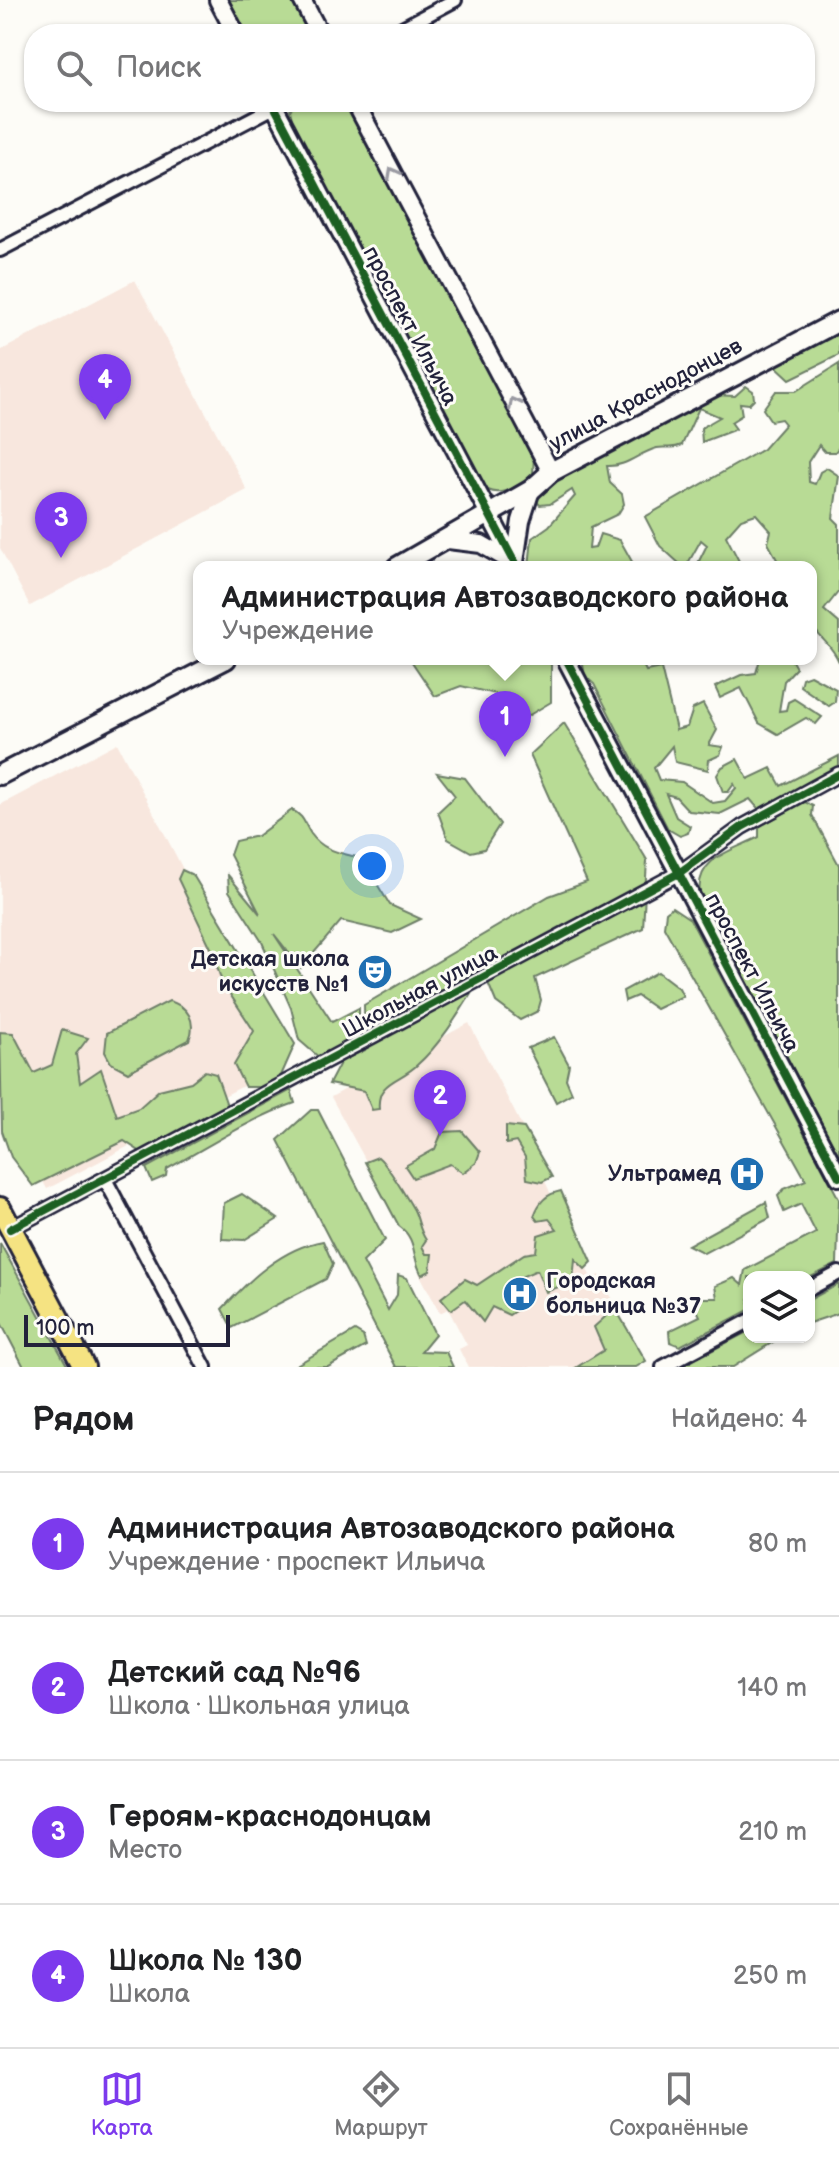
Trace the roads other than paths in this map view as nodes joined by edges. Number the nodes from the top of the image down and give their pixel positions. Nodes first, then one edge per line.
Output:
1 (218, 0) edge
2 (302, 0) edge
3 (455, 0) edge
4 (231, 24) edge
5 (315, 24) edge
6 (410, 24) edge
7 (261, 112) edge
8 (280, 112) edge
9 (360, 112) edge
10 (0, 250) edge
11 (839, 321) edge
12 (551, 472) junction
13 (531, 490) junction
14 (489, 515) junction
15 (448, 540) junction
16 (408, 561) edge
17 (509, 561) edge
18 (514, 561) edge
19 (516, 561) edge
20 (214, 665) edge
21 (569, 665) edge
22 (839, 774) edge
23 (0, 775) edge
24 (679, 873) junction
25 (839, 1177) edge
26 (105, 1179) junction
27 (0, 1208) edge
28 (10, 1229) junction
29 (839, 1273) edge
30 (815, 1286) edge
31 (743, 1324) edge
32 (84, 1367) edge
33 (205, 1367) edge
34 (663, 1367) edge

1 - 4 street
2 - 5 street
3 - 6 street
7 - 10 street
8 - 14 street, проспект Ильича
12 -> 9 street
11 - 12 main road, улица Краснодонцев
12 - 13 main road, улица Краснодонцев
13 - 14 main road, улица Краснодонцев
13 - 19 street
14 - 15 main road, улица Краснодонцев
14 - 18 street, проспект Ильича
15 - 16 main road, улица Краснодонцев
15 - 17 street
20 - 23 main road
21 - 24 street, проспект Ильича
22 - 24 street, Школьная улица
24 - 25 street, проспект Ильича
24 - 26 street, Школьная улица
26 - 28 street, Школьная улица
26 - 33 street
27 - 28 main road
28 - 32 main road
29 - 30 street
31 - 34 street

